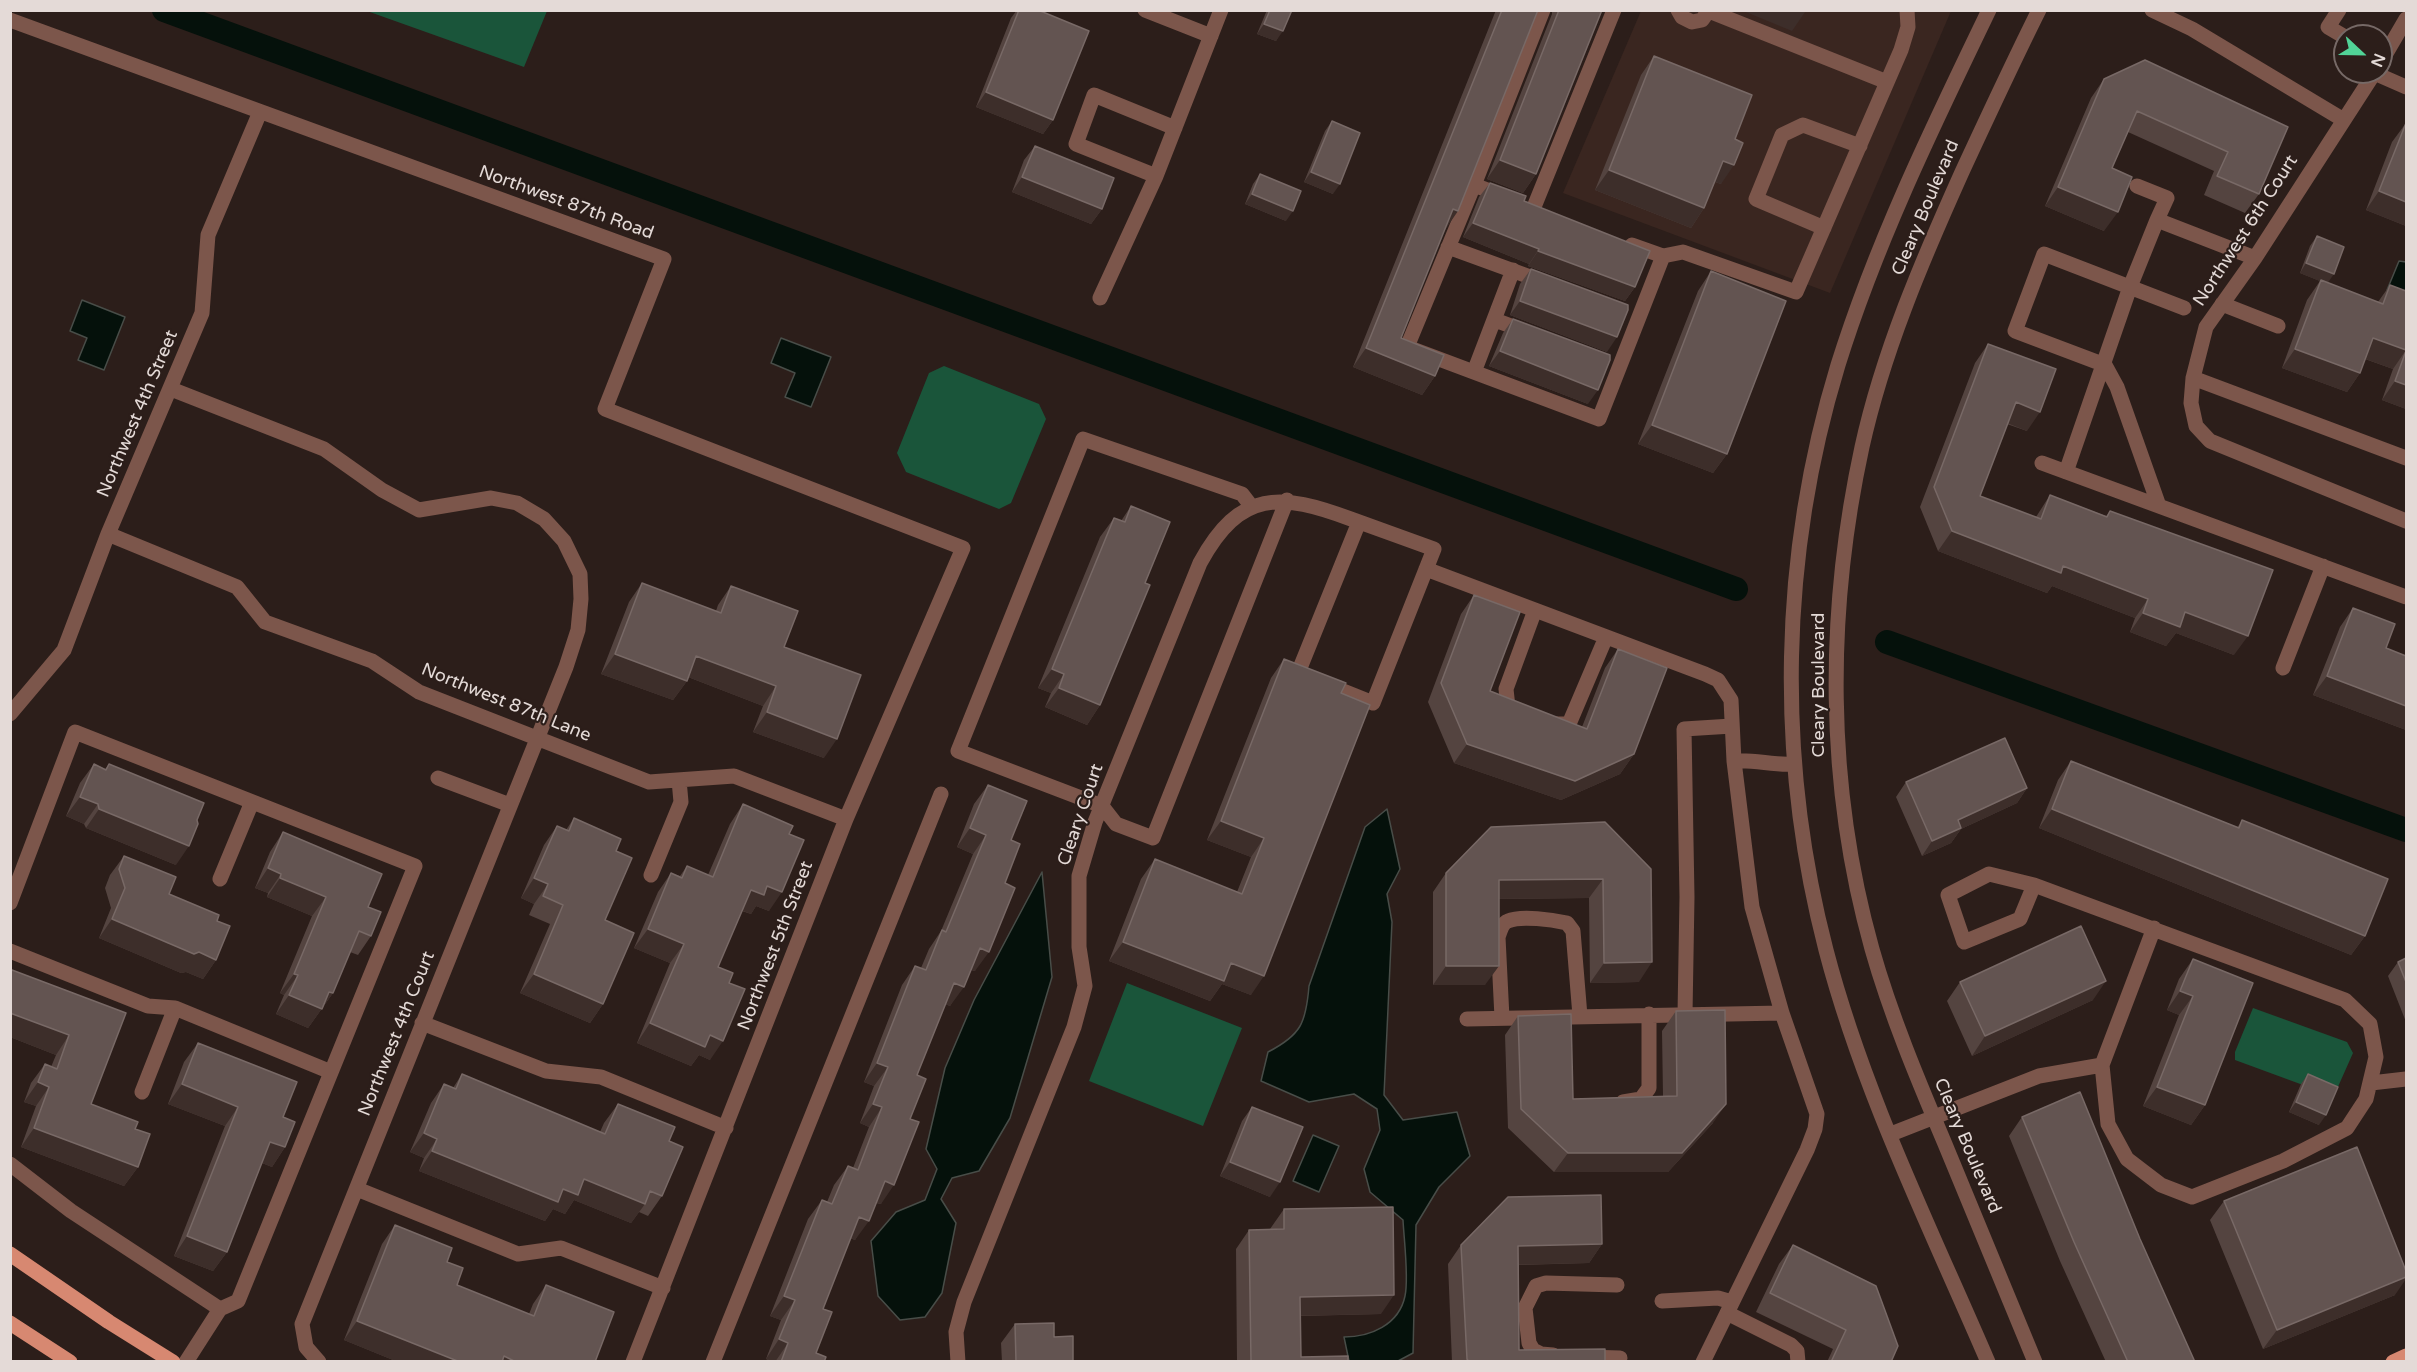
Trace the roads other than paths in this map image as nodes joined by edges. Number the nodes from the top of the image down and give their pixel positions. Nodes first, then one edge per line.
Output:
1 (1145, 10) edge
2 (1221, 10) edge
3 (1543, 10) edge
4 (1614, 10) edge
5 (1678, 10) edge
6 (1907, 10) edge
7 (1989, 10) edge
8 (2038, 10) edge
9 (2152, 10) edge
10 (2339, 10) edge
11 (1709, 11) edge
12 (2406, 19) edge
13 (10, 20) edge
14 (2333, 30) edge
15 (1211, 36) junction
16 (2393, 41) edge
17 (2393, 76) edge
18 (1887, 82) junction
19 (2366, 84) edge
20 (2406, 87) edge
21 (260, 112) junction
22 (2342, 119) junction
23 (1175, 128) junction
24 (1860, 146) junction
25 (1156, 176) junction
26 (1474, 185) junction
27 (2137, 186) dead end
28 (2157, 220) junction
29 (1824, 228) junction
30 (1620, 240) edge
31 (1448, 247) junction
32 (1663, 256) junction
33 (2255, 258) junction
34 (1513, 270) junction
35 (1555, 286) edge
36 (2130, 287) junction
37 (1100, 298) dead end
38 (2222, 304) junction
39 (2184, 308) dead end
40 (1495, 320) junction
41 (2278, 326) dead end
42 (1537, 336) edge
43 (2105, 365) junction
44 (1474, 372) junction
45 (2193, 378) junction
46 (171, 389) junction
47 (2406, 458) edge
48 (2042, 463) dead end
49 (2066, 472) junction
50 (1287, 500) junction
51 (2159, 506) junction
52 (1252, 507) junction
53 (2406, 521) edge
54 (1359, 522) junction
55 (108, 534) junction
56 (963, 548) joint
57 (2323, 566) junction
58 (1426, 569) junction
59 (2406, 597) edge
60 (1535, 610) junction
61 (1606, 637) junction
62 (2283, 668) dead end
63 (11, 713) edge
64 (1732, 726) junction
65 (537, 737) junction
66 (1734, 761) junction
67 (1794, 764) junction
68 (438, 778) dead end
69 (679, 780) junction
70 (941, 794) dead end
71 (252, 802) junction
72 (510, 805) junction
73 (1102, 806) junction
74 (846, 819) junction
75 (651, 875) dead end
76 (220, 879) dead end
77 (2034, 885) junction
78 (10, 903) edge
79 (2154, 928) junction
80 (10, 951) edge
81 (175, 1008) junction
82 (1782, 1013) junction
83 (1649, 1014) junction
84 (1686, 1014) junction
85 (1575, 1016) junction
86 (1502, 1018) junction
87 (1467, 1020) dead end
88 (422, 1023) junction
89 (1570, 1038) edge
90 (2102, 1065) junction
91 (331, 1072) junction
92 (2406, 1079) edge
93 (2371, 1083) junction
94 (142, 1092) dead end
95 (1611, 1104) edge
96 (1934, 1118) junction
97 (726, 1128) junction
98 (1891, 1134) junction
99 (10, 1164) edge
100 (357, 1189) junction
101 (10, 1254) edge
102 (1617, 1285) dead end
103 (663, 1288) junction
104 (1662, 1300) dead end
105 (1730, 1308) junction
106 (220, 1309) junction
107 (10, 1323) edge
108 (2406, 1356) edge
109 (1620, 1358) dead end
110 (70, 1362) edge
111 (173, 1362) edge
112 (186, 1362) edge
113 (319, 1362) edge
114 (633, 1362) edge
115 (713, 1362) edge
116 (958, 1362) edge
117 (1703, 1362) edge
118 (1798, 1362) edge
119 (1988, 1362) edge
120 (2035, 1362) edge
121 (2393, 1362) edge

1 - 15 street
2 - 15 street
3 - 26 street
4 - 26 street
5 - 11 street
6 - 18 street
7 - 67 street, Cleary Boulevard
8 - 96 street, Cleary Boulevard
9 - 22 street
10 - 14 street
11 - 18 street
12 - 16 street, Northwest 6th Court
13 - 21 street, Northwest 87th Road
15 - 23 street
17 - 20 street
18 - 24 street
19 - 22 street, Northwest 6th Court
21 - 46 street, Northwest 4th Street
21 - 56 street, Northwest 87th Road
22 - 33 street, Northwest 6th Court
23 - 25 street
23 - 25 street
24 - 29 street
24 - 29 street
25 - 37 street
26 - 31 street
27 - 28 street
28 - 33 street
28 - 36 street
29 - 32 street
30 - 32 street
31 - 34 street
31 - 44 street
32 - 44 street
33 - 38 street, Northwest 6th Court
34 - 35 street
34 - 40 street
36 - 39 street
36 - 43 street
36 - 43 street
38 - 41 street
38 - 45 street, Northwest 6th Court
40 - 42 street
40 - 44 street
43 - 49 street
43 - 51 street
45 - 47 street
45 - 53 street, Northwest 6th Court
46 - 55 street, Northwest 4th Street
46 - 65 street, Northwest 4th Court
48 - 49 street
49 - 51 street
50 - 52 street, Cleary Court
50 - 54 street, Cleary Court
50 - 73 street
51 - 57 street
52 - 73 street, Cleary Court
52 - 73 street
54 - 58 street, Cleary Court
54 - 58 street
55 - 63 street, Northwest 4th Street
55 - 65 street, Northwest 87th Lane
56 - 74 street, Northwest 5th Street
57 - 59 street
57 - 62 street
58 - 60 street
60 - 61 street
60 - 61 street
61 - 64 street
64 - 66 street
64 - 84 street
65 - 69 street, Northwest 87th Lane
65 - 72 street, Northwest 4th Court
66 - 67 street
66 - 82 street
67 - 98 street, Cleary Boulevard
68 - 72 street
69 - 74 street, Northwest 87th Lane
69 - 75 street
70 - 115 street
71 - 76 street
71 - 78 street
71 - 91 street
72 - 88 street, Northwest 4th Court
73 - 116 street, Cleary Court
74 - 97 street, Northwest 5th Street
77 - 77 street
77 - 79 street
79 - 90 street
79 - 93 street
80 - 81 street
81 - 91 street
81 - 94 street
82 - 84 street
82 - 105 street
83 - 84 street
83 - 85 street
83 - 95 street
85 - 86 street
85 - 86 street
85 - 89 street
86 - 87 street
88 - 97 street
88 - 100 street, Northwest 4th Court
90 - 93 street
90 - 96 street
91 - 106 street
92 - 93 street
96 - 98 street
96 - 120 street, Cleary Boulevard
97 - 103 street, Northwest 5th Street
98 - 119 street, Cleary Boulevard
99 - 106 street
100 - 103 street
100 - 113 street, Northwest 4th Court
101 - 111 main road
102 - 109 street
103 - 114 street, Northwest 5th Street
104 - 105 street
105 - 117 street
105 - 118 street
106 - 112 street
107 - 110 main road
108 - 121 main road

